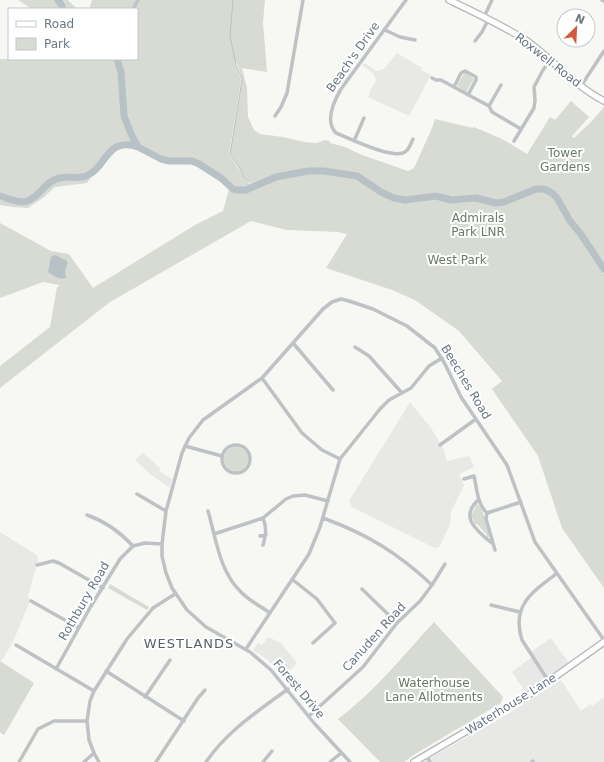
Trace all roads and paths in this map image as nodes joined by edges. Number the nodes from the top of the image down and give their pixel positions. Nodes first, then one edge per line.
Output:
1 (303, 0) edge
2 (406, 0) edge
3 (449, 0) edge
4 (492, 0) edge
5 (486, 19) junction
6 (385, 30) junction
7 (415, 40) dead end
8 (475, 41) dead end
9 (604, 51) edge
10 (550, 61) junction
11 (432, 78) dead end
12 (501, 85) dead end
13 (581, 86) junction
14 (454, 87) junction
15 (468, 95) junction
16 (604, 101) edge
17 (489, 106) junction
18 (276, 116) dead end
19 (364, 118) dead end
20 (521, 129) junction
21 (413, 139) dead end
22 (354, 140) junction
23 (514, 141) dead end
24 (293, 343) junction
25 (355, 347) dead end
26 (442, 358) junction
27 (262, 378) junction
28 (333, 390) dead end
29 (402, 393) junction
30 (476, 419) junction
31 (440, 445) dead end
32 (185, 446) junction
33 (222, 456) junction
34 (340, 459) junction
35 (464, 479) dead end
36 (137, 494) dead end
37 (478, 500) junction
38 (328, 501) junction
39 (521, 502) junction
40 (166, 511) junction
41 (208, 511) dead end
42 (486, 513) junction
43 (87, 515) dead end
44 (263, 518) junction
45 (323, 518) junction
46 (214, 534) junction
47 (266, 534) junction
48 (260, 536) dead end
49 (492, 543) junction
50 (162, 544) junction
51 (263, 545) dead end
52 (133, 546) junction
53 (495, 550) dead end
54 (445, 564) dead end
55 (37, 565) dead end
56 (556, 574) junction
57 (293, 580) junction
58 (432, 585) junction
59 (102, 588) junction
60 (362, 590) dead end
61 (175, 594) junction
62 (31, 601) dead end
63 (492, 605) dead end
64 (520, 612) junction
65 (270, 613) junction
66 (335, 623) junction
67 (398, 623) junction
68 (339, 627) dead end
69 (79, 628) junction
70 (604, 641) edge
71 (313, 643) dead end
72 (16, 645) dead end
73 (246, 649) junction
74 (170, 660) dead end
75 (56, 669) junction
76 (106, 671) junction
77 (549, 682) junction
78 (288, 689) junction
79 (205, 690) dead end
80 (94, 691) junction
81 (145, 697) junction
82 (309, 716) junction
83 (87, 721) junction
84 (184, 721) junction
85 (272, 751) dead end
86 (341, 753) junction
87 (94, 754) junction
88 (426, 755) junction
89 (19, 762) edge
90 (84, 762) edge
91 (99, 762) edge
92 (156, 762) edge
93 (206, 762) edge
94 (263, 762) edge
95 (330, 762) edge
96 (350, 762) edge
97 (414, 762) edge
98 (430, 762) edge

1 - 18 street
2 - 6 street, Beach's Drive
3 - 5 main road, Roxwell Road
4 - 5 street
5 - 8 street
5 - 10 main road, Roxwell Road
6 - 7 street
6 - 22 street, Beach's Drive
9 - 13 street
10 - 13 main road, Roxwell Road
10 - 20 street
11 - 14 street
12 - 17 street
13 - 16 main road, Roxwell Road
14 - 15 street
14 - 15 street
15 - 17 street
17 - 20 street
19 - 22 street
20 - 23 street
21 - 22 street, Beach's Drive
24 - 26 street, Beeches Road
24 - 27 street, Beeches Road
24 - 28 street
25 - 29 street
26 - 29 street
26 - 30 street, Beeches Road
27 - 32 street, Beeches Road
27 - 34 street
29 - 34 street
30 - 31 street
30 - 39 street, Beeches Road
32 - 33 street
32 - 40 street, Beeches Road
33 - 33 street
34 - 38 street
35 - 37 street
36 - 40 street
37 - 42 street
37 - 49 street
38 - 44 street
38 - 45 street
39 - 42 street
39 - 56 street, Beeches Road
40 - 50 street, Forest Drive
41 - 46 street
42 - 49 street
43 - 52 street
44 - 46 street
44 - 47 street
45 - 57 street
45 - 58 street
46 - 65 street
47 - 48 street
47 - 51 street
49 - 53 street
50 - 52 street
50 - 61 street, Forest Drive
52 - 59 street, Rothbury Road
54 - 58 street, Canuden Road
55 - 59 street
56 - 64 street
56 - 70 street, Beeches Road
57 - 65 street
57 - 66 street
58 - 67 street, Canuden Road
59 - 69 street, Rothbury Road
60 - 67 street
61 - 73 street, Forest Drive
61 - 76 street
62 - 69 street
63 - 64 street
64 - 77 street
65 - 73 street
66 - 68 street
66 - 71 street
67 - 82 street, Canuden Road
69 - 75 street, Rothbury Road
70 - 77 main road, Waterhouse Lane
72 - 75 street
73 - 78 street, Forest Drive
74 - 81 street
75 - 80 street
76 - 80 street
76 - 81 street
77 - 88 main road, Waterhouse Lane
78 - 82 street, Forest Drive
78 - 93 street
79 - 84 street
80 - 83 street
81 - 84 street
82 - 86 street, Forest Drive
83 - 87 street
83 - 89 street
84 - 92 street
85 - 94 street
86 - 95 street
86 - 96 street, Forest Drive
87 - 90 street
87 - 91 street
88 - 97 main road, Waterhouse Lane
88 - 98 street

